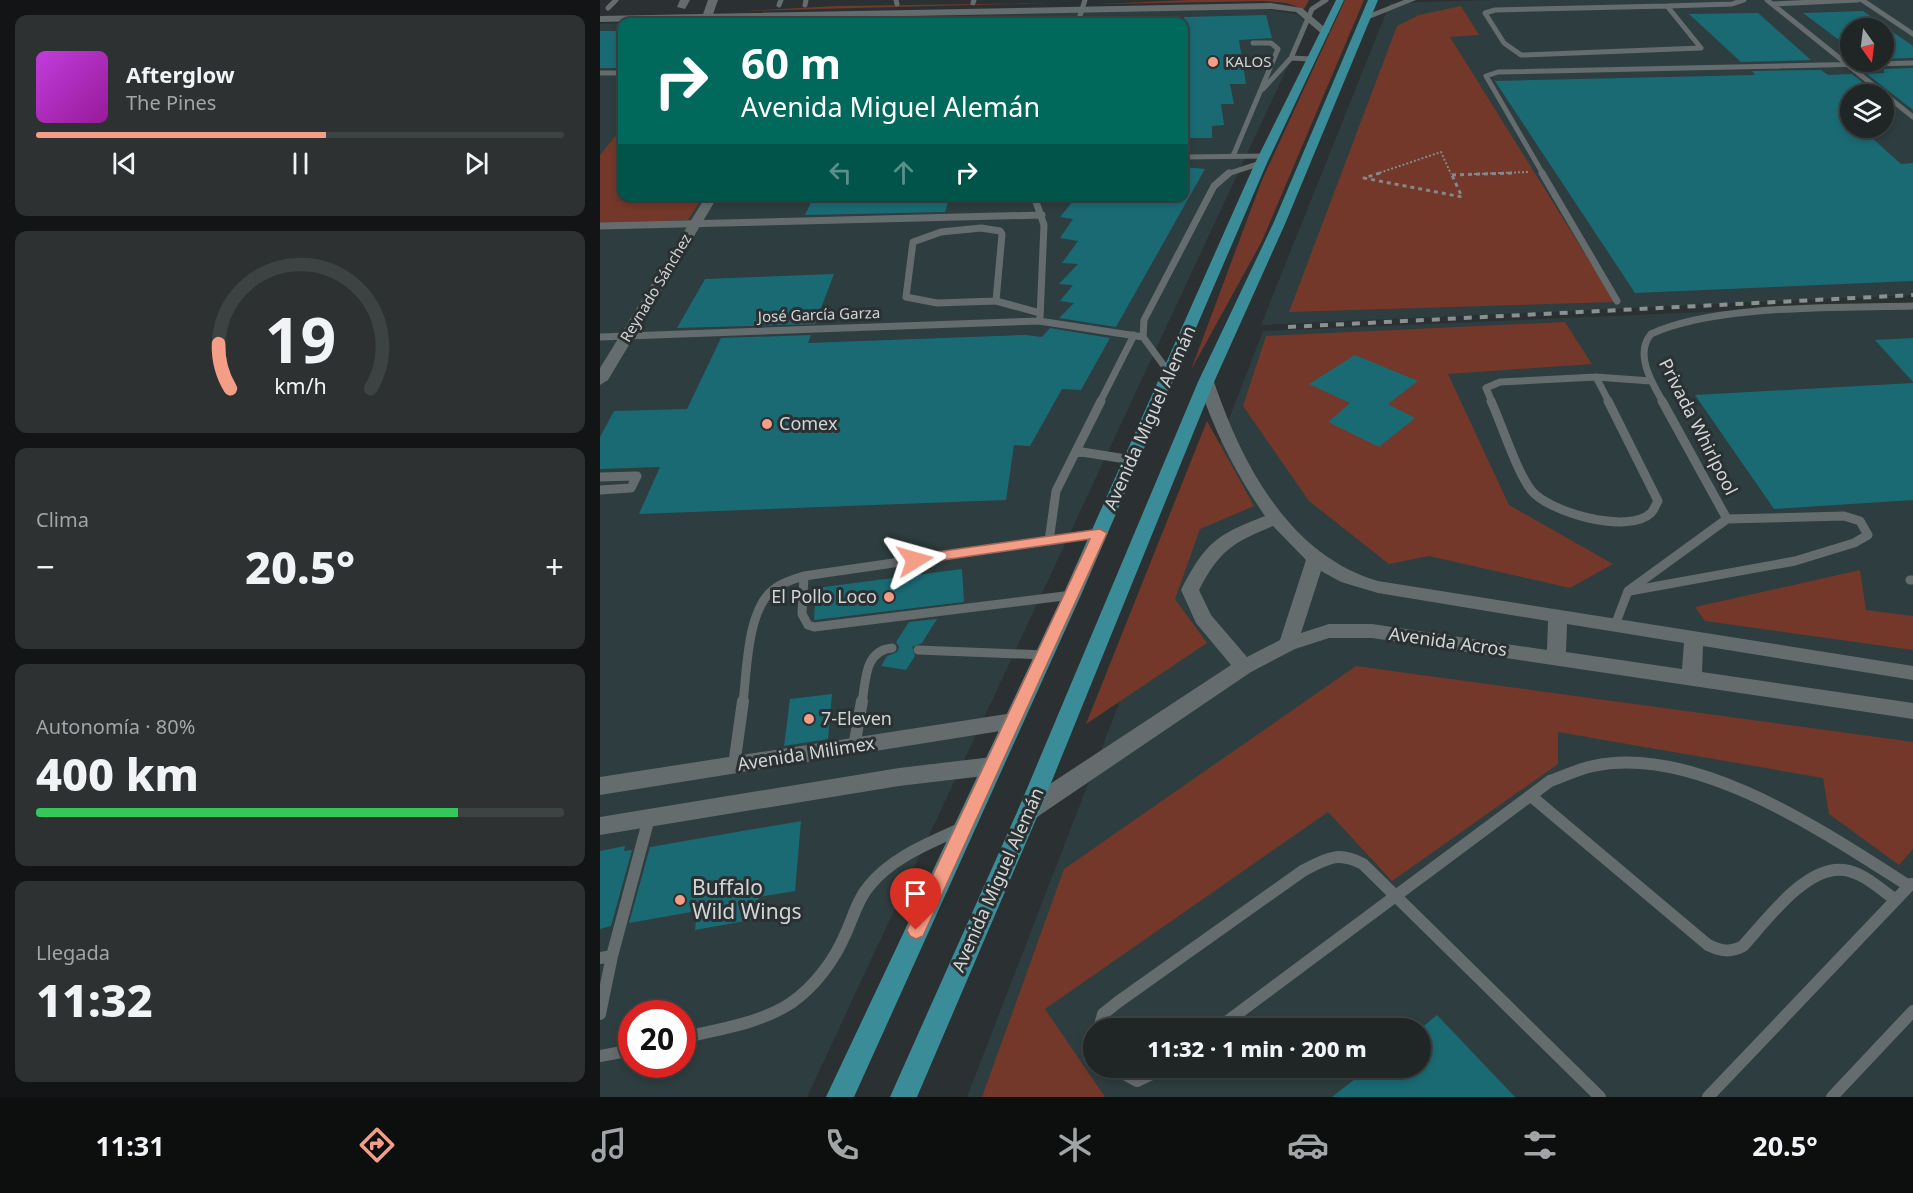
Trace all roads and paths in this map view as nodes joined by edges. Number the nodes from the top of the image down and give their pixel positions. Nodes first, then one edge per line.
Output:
1 (616, 0) edge
2 (1099, 0) edge
3 (1182, 0) edge
4 (1326, 0) edge
5 (1340, 0) edge
6 (1373, 0) edge
7 (1412, 0) edge
8 (1744, 0) edge
9 (1767, 0) edge
10 (1860, 0) edge
11 (974, 1) edge
12 (806, 2) edge
13 (897, 2) edge
14 (780, 3) edge
15 (684, 4) edge
16 (1084, 4) edge
17 (1772, 4) junction
18 (1666, 5) junction
19 (603, 9) edge
20 (709, 9) edge
21 (1308, 16) junction
22 (1366, 17) junction
23 (812, 18) edge
24 (882, 18) edge
25 (604, 19) edge
26 (1325, 32) junction
27 (1913, 34) edge
28 (1253, 43) dead end
29 (1291, 58) junction
30 (1311, 59) junction
31 (1840, 60) edge
32 (1913, 63) edge
33 (1894, 64) edge
34 (1840, 65) edge
35 (1855, 72) edge
36 (600, 73) edge
37 (618, 73) edge
38 (1261, 91) junction
39 (1913, 117) edge
40 (1233, 156) junction
41 (1188, 157) edge
42 (1263, 159) junction
43 (1541, 172) junction
44 (1451, 175) junction
45 (709, 201) edge
46 (1036, 201) edge
47 (1041, 214) junction
48 (696, 222) junction
49 (600, 226) edge
50 (996, 301) junction
51 (1617, 301) dead end
52 (1913, 306) edge
53 (1040, 317) junction
54 (627, 336) junction
55 (1139, 336) junction
56 (600, 337) edge
57 (1170, 374) junction
58 (1596, 377) junction
59 (600, 380) edge
60 (1651, 381) junction
61 (1206, 382) junction
62 (1076, 451) junction
63 (1132, 460) junction
64 (600, 477) edge
65 (600, 490) edge
66 (1275, 519) junction
67 (1727, 519) junction
68 (1100, 533) junction
69 (1049, 541) junction
70 (1315, 559) junction
71 (804, 576) junction
72 (1628, 591) junction
73 (1072, 595) junction
74 (1558, 615) junction
75 (1615, 625) junction
76 (1694, 638) junction
77 (1288, 644) junction
78 (892, 648) dead end
79 (918, 650) dead end
80 (1045, 655) junction
81 (1556, 658) junction
82 (1244, 667) junction
83 (1913, 673) edge
84 (1692, 678) junction
85 (1913, 711) edge
86 (1013, 721) junction
87 (854, 747) junction
88 (734, 765) junction
89 (992, 766) junction
90 (600, 786) edge
91 (1531, 796) junction
92 (1029, 810) junction
93 (649, 818) junction
94 (600, 825) edge
95 (964, 827) junction
96 (1911, 884) edge
97 (1398, 896) junction
98 (1896, 900) junction
99 (606, 957) edge
100 (600, 1014) edge
101 (1912, 1015) edge
102 (1102, 1018) edge
103 (1232, 1018) edge
104 (696, 1034) edge
105 (618, 1053) edge
106 (600, 1056) edge
107 (905, 1095) edge
108 (840, 1097) edge
109 (1600, 1097) edge
110 (1708, 1097) edge
111 (1832, 1097) edge

1 - 19 lane
2 - 16 street
3 - 16 street
4 - 21 lane
5 - 26 highway, Avenida Miguel Alemán
6 - 22 highway, Avenida Miguel Alemán
7 - 22 street
8 - 18 lane
9 - 17 lane
10 - 17 lane
10 - 27 lane
11 - 13 street
11 - 16 street
12 - 13 street
12 - 14 street
12 - 20 street
14 - 20 street
15 - 19 street
15 - 20 street
16 - 21 street
16 - 24 street
17 - 31 lane
18 - 18 lane
20 - 23 street
20 - 25 street
21 - 26 street
21 - 29 lane
22 - 61 highway, Avenida Miguel Alemán
26 - 30 highway, Avenida Miguel Alemán
28 - 38 lane
29 - 30 lane
29 - 38 lane
30 - 42 highway, Avenida Miguel Alemán
32 - 33 lane
34 - 43 lane
35 - 39 lane
36 - 37 lane
38 - 40 lane
40 - 41 lane
40 - 42 lane
42 - 55 lane
42 - 57 highway, Avenida Miguel Alemán
43 - 44 path
43 - 51 lane
44 - 44 path
45 - 48 street, Reynado Sánchez
46 - 47 lane
47 - 48 lane
47 - 53 lane
48 - 49 lane
48 - 54 street, Reynado Sánchez
50 - 50 lane
50 - 53 lane
52 - 60 lane, Privada Whirlpool
53 - 54 lane, José García Garza
53 - 55 lane
54 - 56 lane, José García Garza
54 - 59 street, Reynado Sánchez
55 - 57 lane
55 - 62 lane
57 - 63 highway, Avenida Miguel Alemán
58 - 58 lane
58 - 60 lane
60 - 67 lane, Privada Whirlpool
61 - 66 street
61 - 92 highway, Avenida Miguel Alemán
62 - 63 lane
62 - 69 lane
63 - 68 highway, Avenida Miguel Alemán
64 - 65 lane
66 - 70 street
66 - 82 street
67 - 72 lane, Privada Whirlpool
67 - 72 lane
68 - 69 lane
68 - 73 highway, Avenida Miguel Alemán
69 - 71 lane
70 - 74 street
70 - 77 street
71 - 73 lane
71 - 88 lane
72 - 75 lane
73 - 80 highway, Avenida Miguel Alemán
74 - 75 street
74 - 81 street
75 - 76 street
76 - 83 street
76 - 84 street
77 - 81 street, Avenida Acros
77 - 82 street, Avenida Acros
78 - 87 lane
79 - 80 lane
80 - 86 highway, Avenida Miguel Alemán
81 - 84 street, Avenida Acros
82 - 92 street, Avenida Acros
84 - 85 street, Avenida Acros
86 - 87 street, Avenida Milimex
86 - 89 highway, Avenida Miguel Alemán
87 - 88 street, Avenida Milimex
88 - 90 street, Avenida Milimex
89 - 93 street, Avenida Milimex
89 - 95 highway, Avenida Miguel Alemán
91 - 96 lane
91 - 97 lane
91 - 98 lane
92 - 107 highway, Avenida Miguel Alemán
93 - 94 street, Avenida Milimex
93 - 99 lane
95 - 104 lane
95 - 108 highway, Avenida Miguel Alemán
96 - 98 lane
97 - 102 lane
97 - 103 lane
97 - 109 lane
98 - 110 lane
99 - 100 lane
101 - 111 lane
105 - 106 lane

